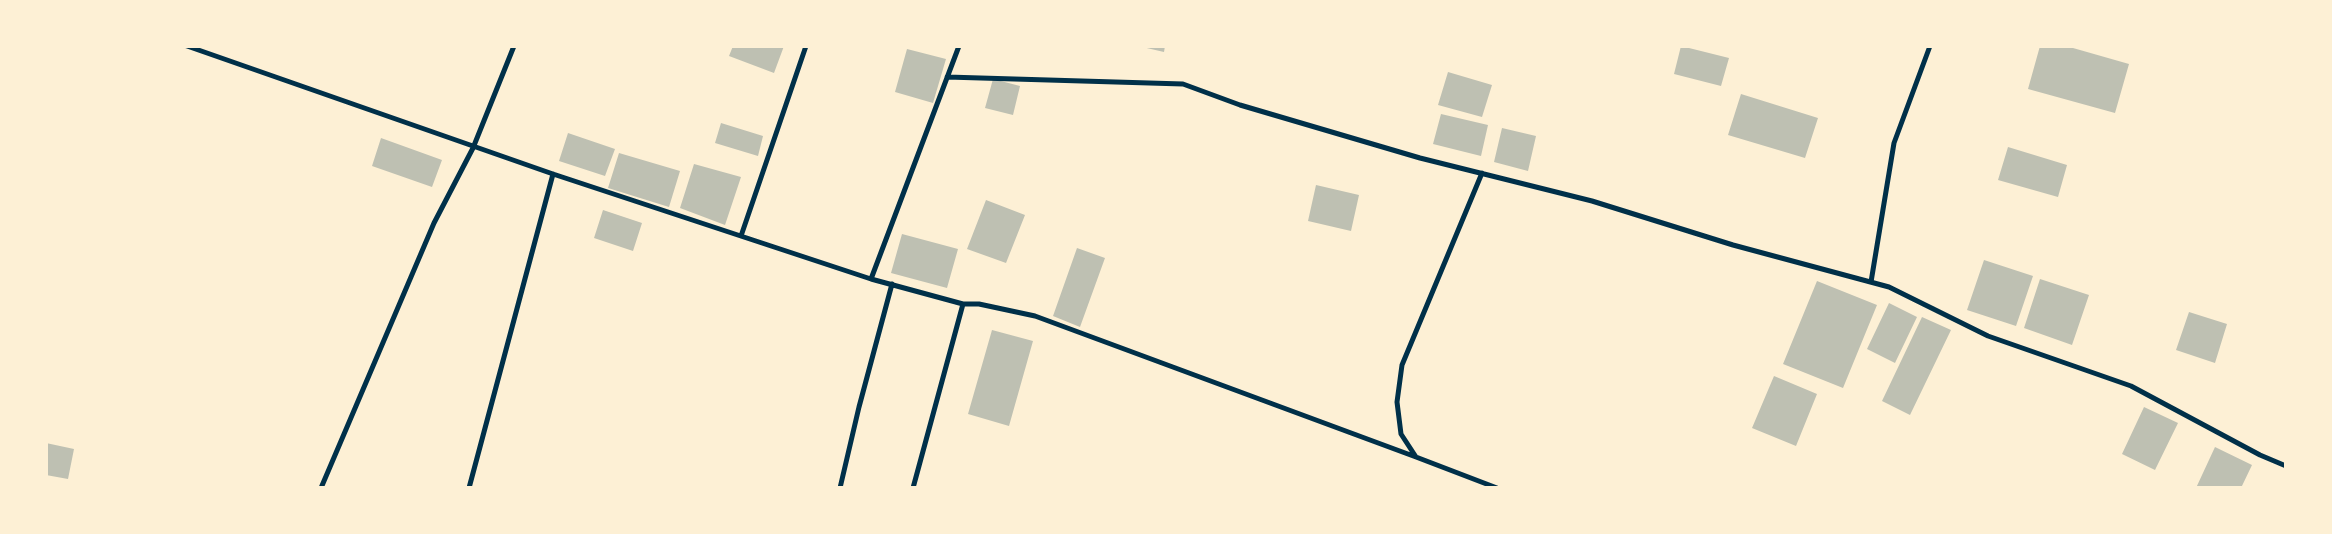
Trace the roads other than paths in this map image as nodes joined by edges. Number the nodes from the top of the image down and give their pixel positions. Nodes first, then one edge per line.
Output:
1 (187, 46) edge
2 (514, 46) edge
3 (806, 46) edge
4 (958, 46) edge
5 (1930, 46) edge
6 (947, 77) junction
7 (473, 148) junction
8 (1482, 173) junction
9 (553, 174) junction
10 (741, 236) junction
11 (871, 279) junction
12 (1871, 282) junction
13 (892, 284) junction
14 (963, 304) junction
15 (1416, 457) junction
16 (2286, 466) edge
17 (321, 488) edge
18 (469, 488) edge
19 (840, 488) edge
20 (913, 488) edge
21 (1497, 488) edge

1 - 7 street
2 - 7 street
3 - 10 street
4 - 6 street
5 - 12 street
6 - 8 street
6 - 11 street
7 - 9 street
7 - 17 street
8 - 12 street
8 - 15 street
9 - 10 street
9 - 18 street
10 - 11 street
11 - 13 street
12 - 16 street
13 - 14 street
13 - 19 street
14 - 15 street
14 - 20 street
15 - 21 street

